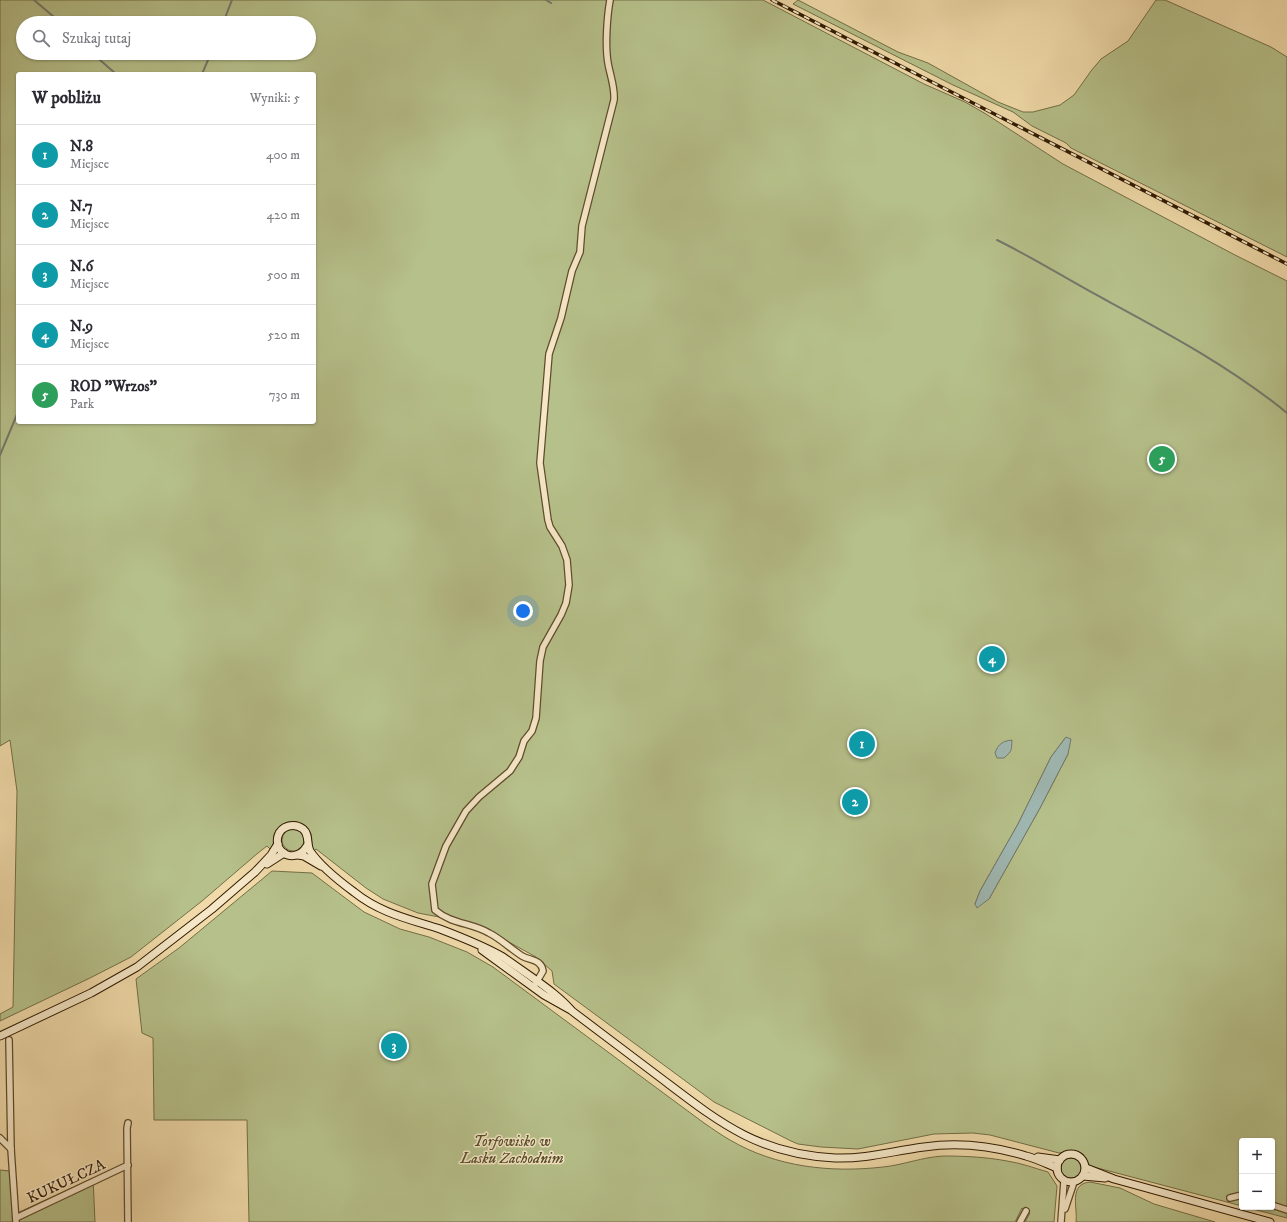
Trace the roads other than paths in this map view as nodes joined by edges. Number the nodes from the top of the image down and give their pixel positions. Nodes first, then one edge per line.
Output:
1 (610, 0) edge
2 (278, 844) junction
3 (308, 844) junction
4 (284, 853) junction
5 (298, 855) junction
6 (329, 871) junction
7 (255, 872) junction
8 (535, 984) junction
9 (0, 1036) edge
10 (9, 1040) dead end
11 (128, 1123) dead end
12 (0, 1138) edge
13 (10, 1149) junction
14 (1027, 1156) junction
15 (1060, 1160) junction
16 (128, 1165) junction
17 (1057, 1168) junction
18 (1086, 1168) junction
19 (1083, 1176) junction
20 (1114, 1179) junction
21 (1064, 1180) junction
22 (1074, 1182) junction
23 (1239, 1194) edge
24 (1230, 1198) dead end
25 (1275, 1206) edge
26 (1287, 1210) edge
27 (1026, 1211) dead end
28 (1062, 1219) edge
29 (16, 1220) edge
30 (128, 1222) edge
31 (1020, 1222) edge
32 (1270, 1222) edge

1 - 8 street
2 - 3 main road
2 - 4 main road
2 - 7 main road
3 - 5 main road
3 - 6 main road
4 - 5 main road
4 - 7 main road
5 - 6 main road
6 - 8 main road
7 - 9 main road
8 - 14 main road
10 - 13 street
11 - 16 street, KUKUŁCZA
12 - 13 street
13 - 29 street
14 - 15 main road
14 - 17 main road
15 - 17 main road
15 - 18 main road
16 - 29 street, KUKUŁCZA
16 - 30 street, KUKUŁCZA
17 - 21 main road
18 - 19 main road
18 - 20 main road
19 - 20 main road
19 - 22 main road
20 - 32 main road
21 - 22 main road
21 - 28 street
22 - 28 street
23 - 24 street
25 - 26 street
27 - 31 street

